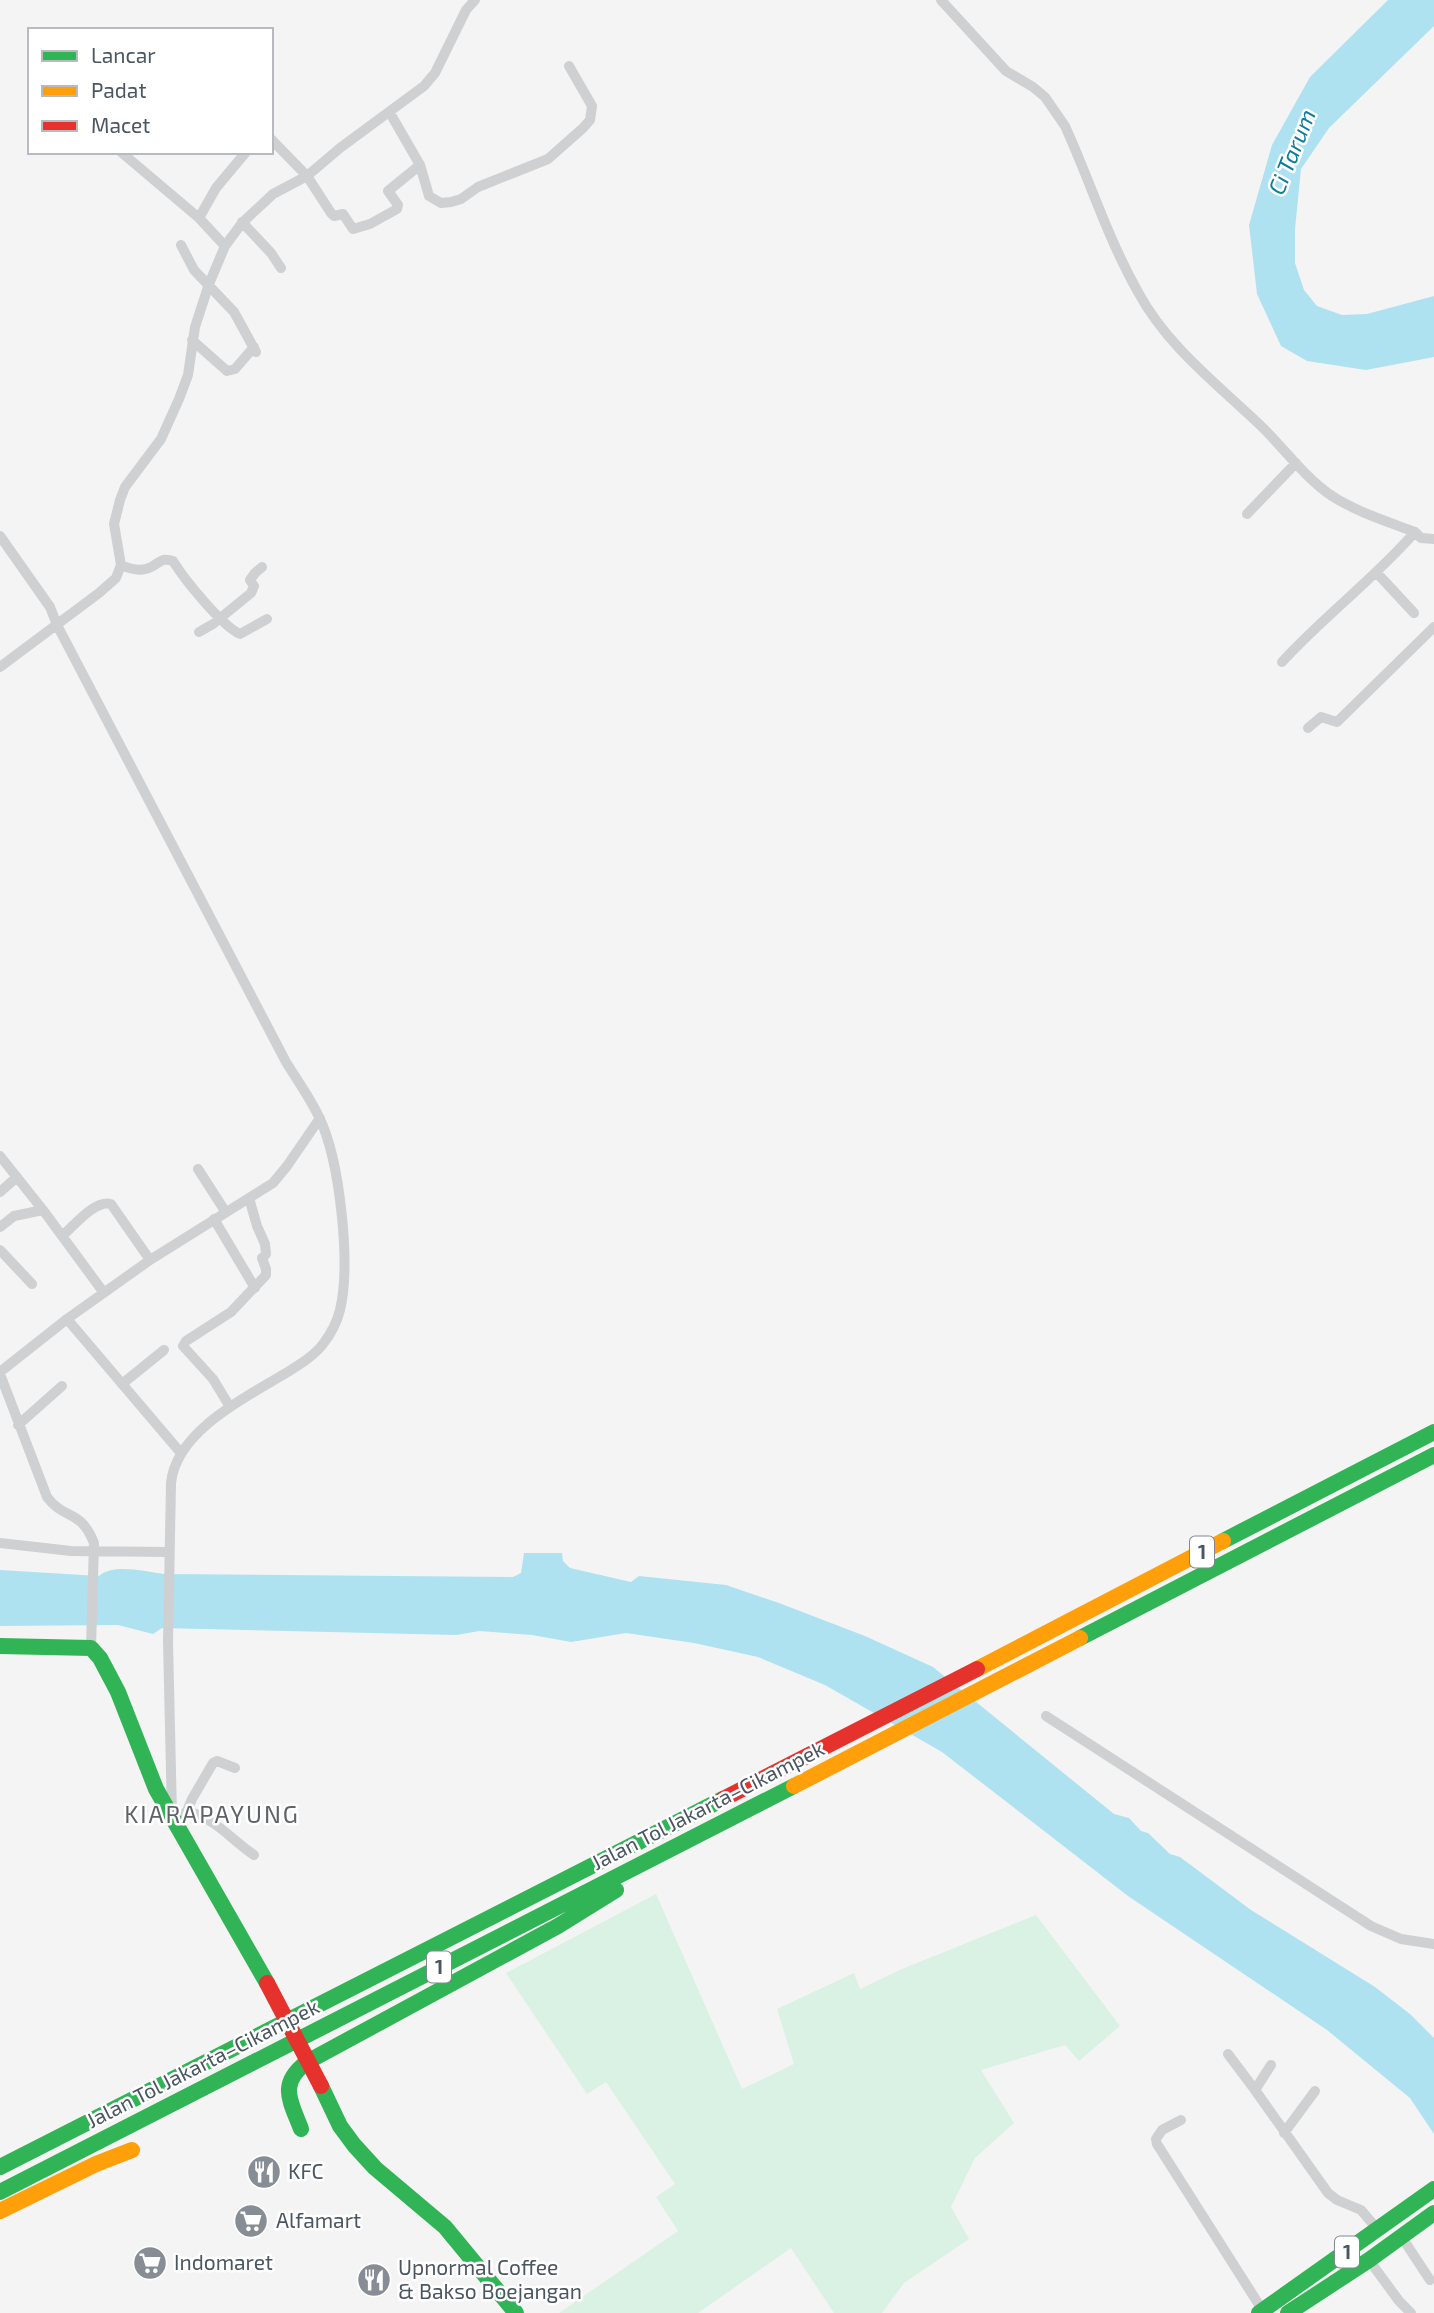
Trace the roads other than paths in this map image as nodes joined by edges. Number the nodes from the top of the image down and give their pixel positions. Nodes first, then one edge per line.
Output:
1 (475, 0) edge
2 (941, 0) edge
3 (569, 66) dead end
4 (390, 113) junction
5 (273, 141) edge
6 (123, 154) edge
7 (244, 154) edge
8 (420, 165) junction
9 (307, 177) junction
10 (199, 218) junction
11 (242, 222) junction
12 (181, 245) dead end
13 (225, 246) junction
14 (281, 268) dead end
15 (209, 284) junction
16 (192, 340) junction
17 (1296, 463) junction
18 (1247, 514) dead end
19 (1418, 535) junction
20 (0, 536) edge
21 (1434, 539) edge
22 (1434, 548) edge
23 (121, 565) junction
24 (262, 567) dead end
25 (1376, 572) junction
26 (1414, 613) dead end
27 (220, 617) junction
28 (267, 619) dead end
29 (57, 625) junction
30 (1434, 627) edge
31 (199, 632) dead end
32 (1282, 662) dead end
33 (0, 667) edge
34 (1308, 728) dead end
35 (320, 1118) junction
36 (0, 1156) edge
37 (198, 1169) dead end
38 (17, 1177) junction
39 (0, 1192) edge
40 (249, 1198) junction
41 (43, 1210) junction
42 (225, 1211) junction
43 (214, 1219) junction
44 (0, 1227) edge
45 (62, 1236) junction
46 (0, 1250) edge
47 (150, 1260) junction
48 (32, 1284) dead end
49 (255, 1288) junction
50 (104, 1293) junction
51 (67, 1319) junction
52 (164, 1350) dead end
53 (0, 1373) edge
54 (122, 1384) junction
55 (62, 1386) dead end
56 (230, 1407) junction
57 (18, 1424) junction
58 (1434, 1432) edge
59 (180, 1452) junction
60 (1434, 1455) edge
61 (0, 1543) edge
62 (94, 1551) junction
63 (169, 1552) junction
64 (0, 1646) edge
65 (91, 1648) junction
66 (1046, 1716) dead end
67 (235, 1768) dead end
68 (178, 1816) junction
69 (736, 1816) junction
70 (254, 1855) dead end
71 (1434, 1944) edge
72 (1228, 2054) dead end
73 (1272, 2064) dead end
74 (1255, 2090) junction
75 (1315, 2091) dead end
76 (1181, 2120) dead end
77 (301, 2129) dead end
78 (1284, 2133) junction
79 (132, 2150) dead end
80 (0, 2168) edge
81 (1434, 2189) edge
82 (0, 2192) edge
83 (0, 2211) edge
84 (1432, 2219) edge
85 (1378, 2230) junction
86 (1401, 2236) junction
87 (1369, 2260) junction
88 (1430, 2280) dead end
89 (1261, 2312) edge
90 (516, 2313) edge
91 (1288, 2313) edge
92 (1411, 2313) edge

1 - 4 street
2 - 17 street
3 - 8 street
4 - 8 street
4 - 9 street
5 - 9 street
6 - 10 street
7 - 10 street
8 - 9 street
9 - 11 street
10 - 13 street
11 - 13 street
11 - 14 street
12 - 15 street
13 - 15 street
15 - 16 street
15 - 16 street
16 - 23 street
17 - 18 street
17 - 19 street
19 - 21 street
19 - 22 street
19 - 25 street
20 - 29 street
23 - 27 street
23 - 29 street
24 - 27 street
25 - 26 street
25 - 32 street
27 - 28 street
27 - 31 street
29 - 33 street
29 - 35 street
30 - 34 street
35 - 40 street
35 - 56 street
36 - 38 street
37 - 42 street
38 - 39 street
38 - 41 street
40 - 42 street
40 - 49 street
41 - 44 street
41 - 45 street
42 - 43 street
43 - 47 street
43 - 49 street
45 - 47 street
45 - 50 street
46 - 48 street
47 - 50 street
49 - 56 street
50 - 51 street
51 - 53 street
51 - 54 street
52 - 54 street
53 - 57 street
54 - 59 street
55 - 57 street
56 - 59 street
57 - 62 street
58 - 80 main road, Jalan Tol Jakarta–Cikampek / 1
59 - 63 street
60 - 69 main road, Jalan Tol Jakarta–Cikampek / 1
61 - 62 street
62 - 63 street
62 - 65 street
63 - 68 street
64 - 65 main road
65 - 68 main road
66 - 71 street
67 - 68 street
68 - 70 street
68 - 90 main road, bridge
69 - 77 main road
69 - 82 main road, Jalan Tol Jakarta–Cikampek / 1
72 - 74 street
73 - 74 street
74 - 78 street
75 - 78 street
76 - 89 street
78 - 85 street
79 - 83 main road
81 - 85 main road, 1
84 - 86 main road, 1
85 - 89 main road, 1
86 - 87 main road, 1
86 - 88 street
87 - 91 main road, 1
87 - 92 street

